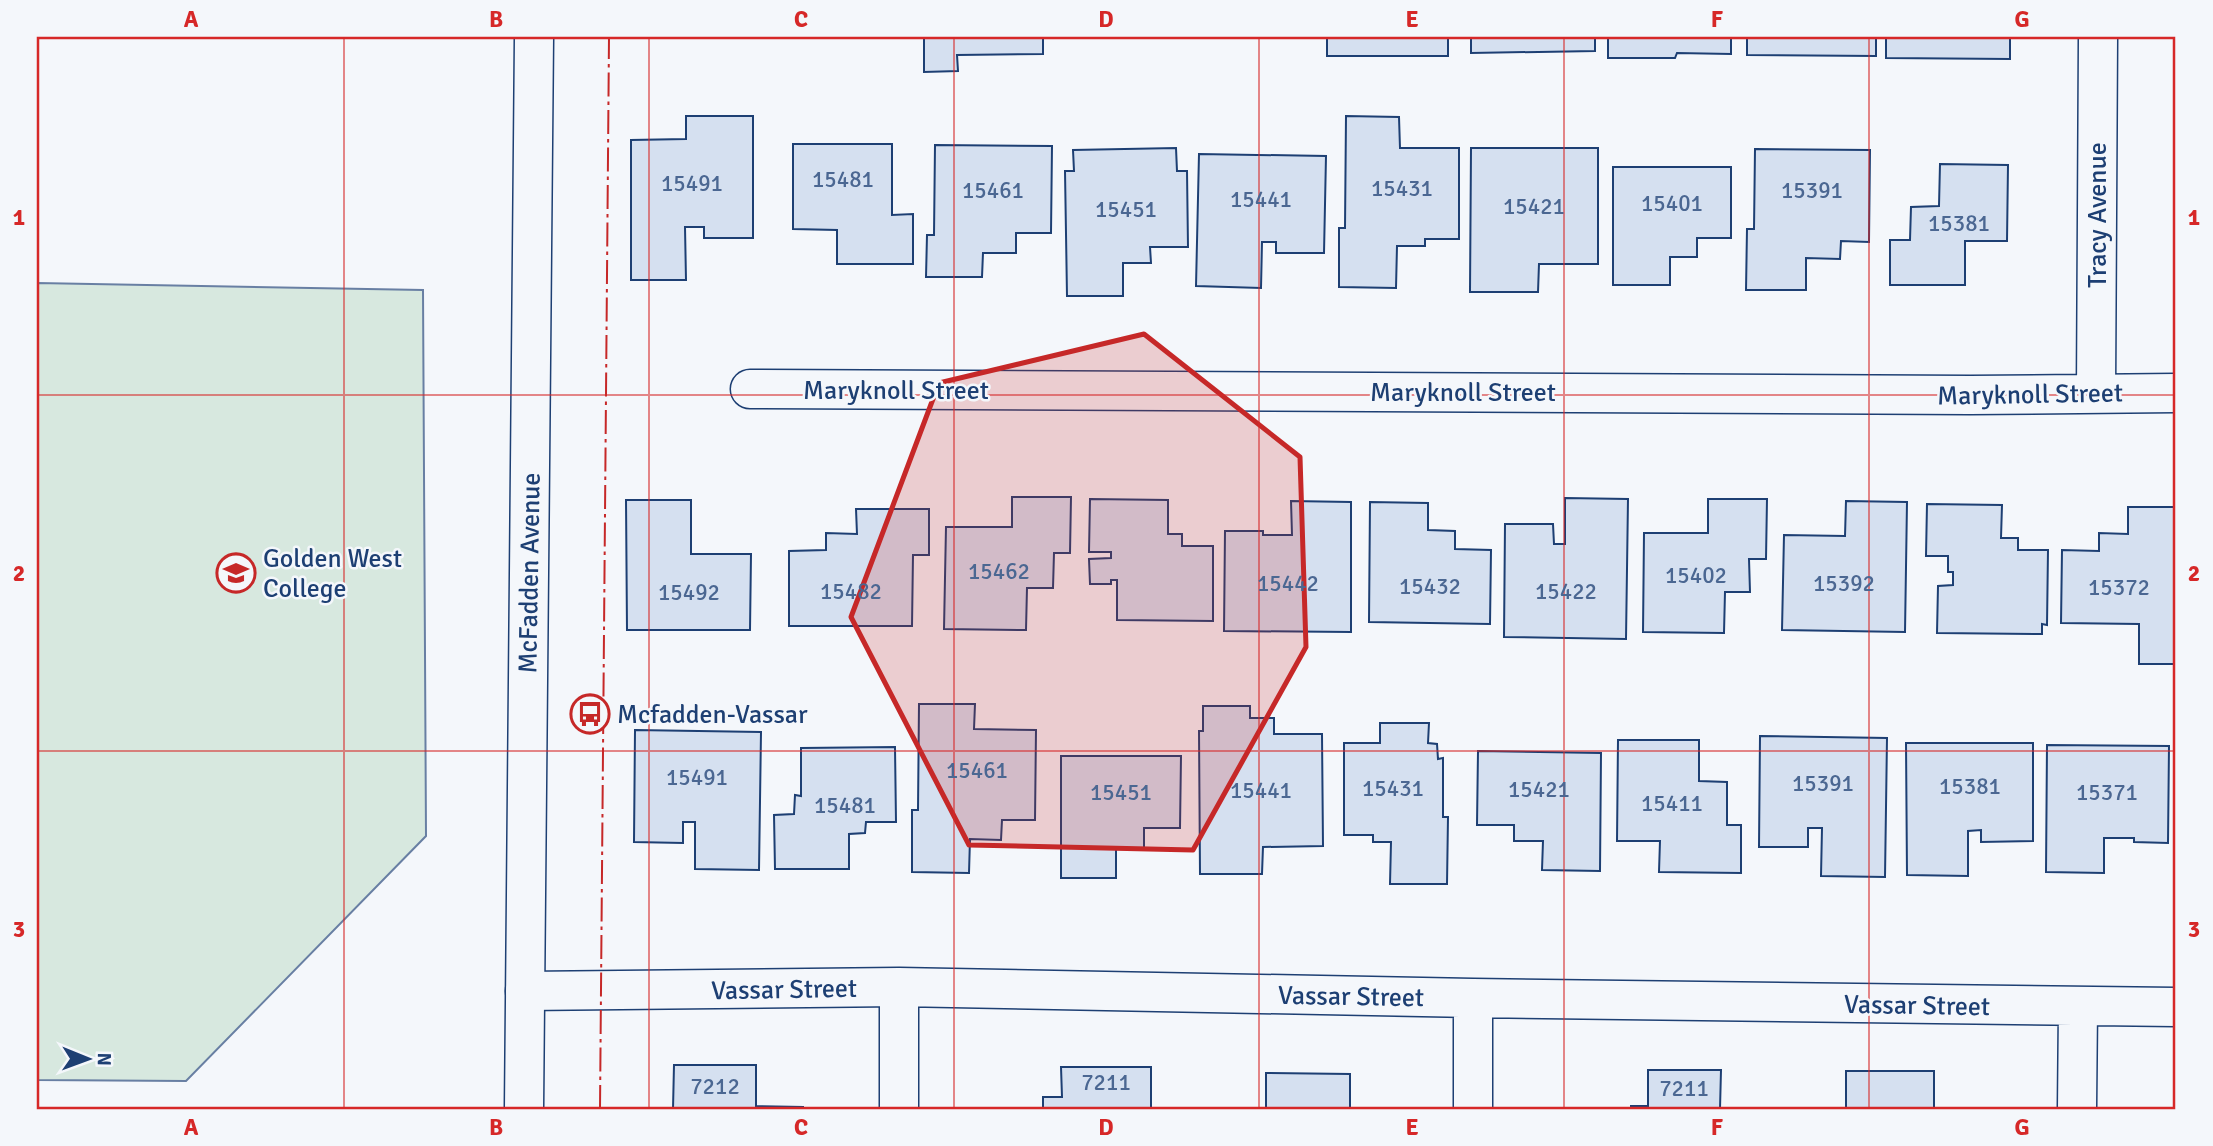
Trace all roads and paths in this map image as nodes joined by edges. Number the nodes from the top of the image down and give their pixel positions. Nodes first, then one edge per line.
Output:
1 (534, 37) edge
2 (2098, 37) edge
3 (750, 389) dead end
4 (2096, 392) junction
5 (2176, 393) edge
6 (899, 987) junction
7 (525, 990) junction
8 (1473, 998) junction
9 (2078, 1007) junction
10 (2176, 1007) edge
11 (524, 1109) edge
12 (899, 1109) edge
13 (1473, 1109) edge
14 (2077, 1109) edge

1 - 7 street, McFadden Avenue
2 - 4 street, Tracy Avenue
3 - 4 street, Maryknoll Street
4 - 5 street, Maryknoll Street
6 - 7 street, Vassar Street
6 - 8 street, Vassar Street
6 - 12 street
7 - 11 street, McFadden Avenue
8 - 9 street, Vassar Street
8 - 13 street
9 - 10 street, Vassar Street
9 - 14 street

